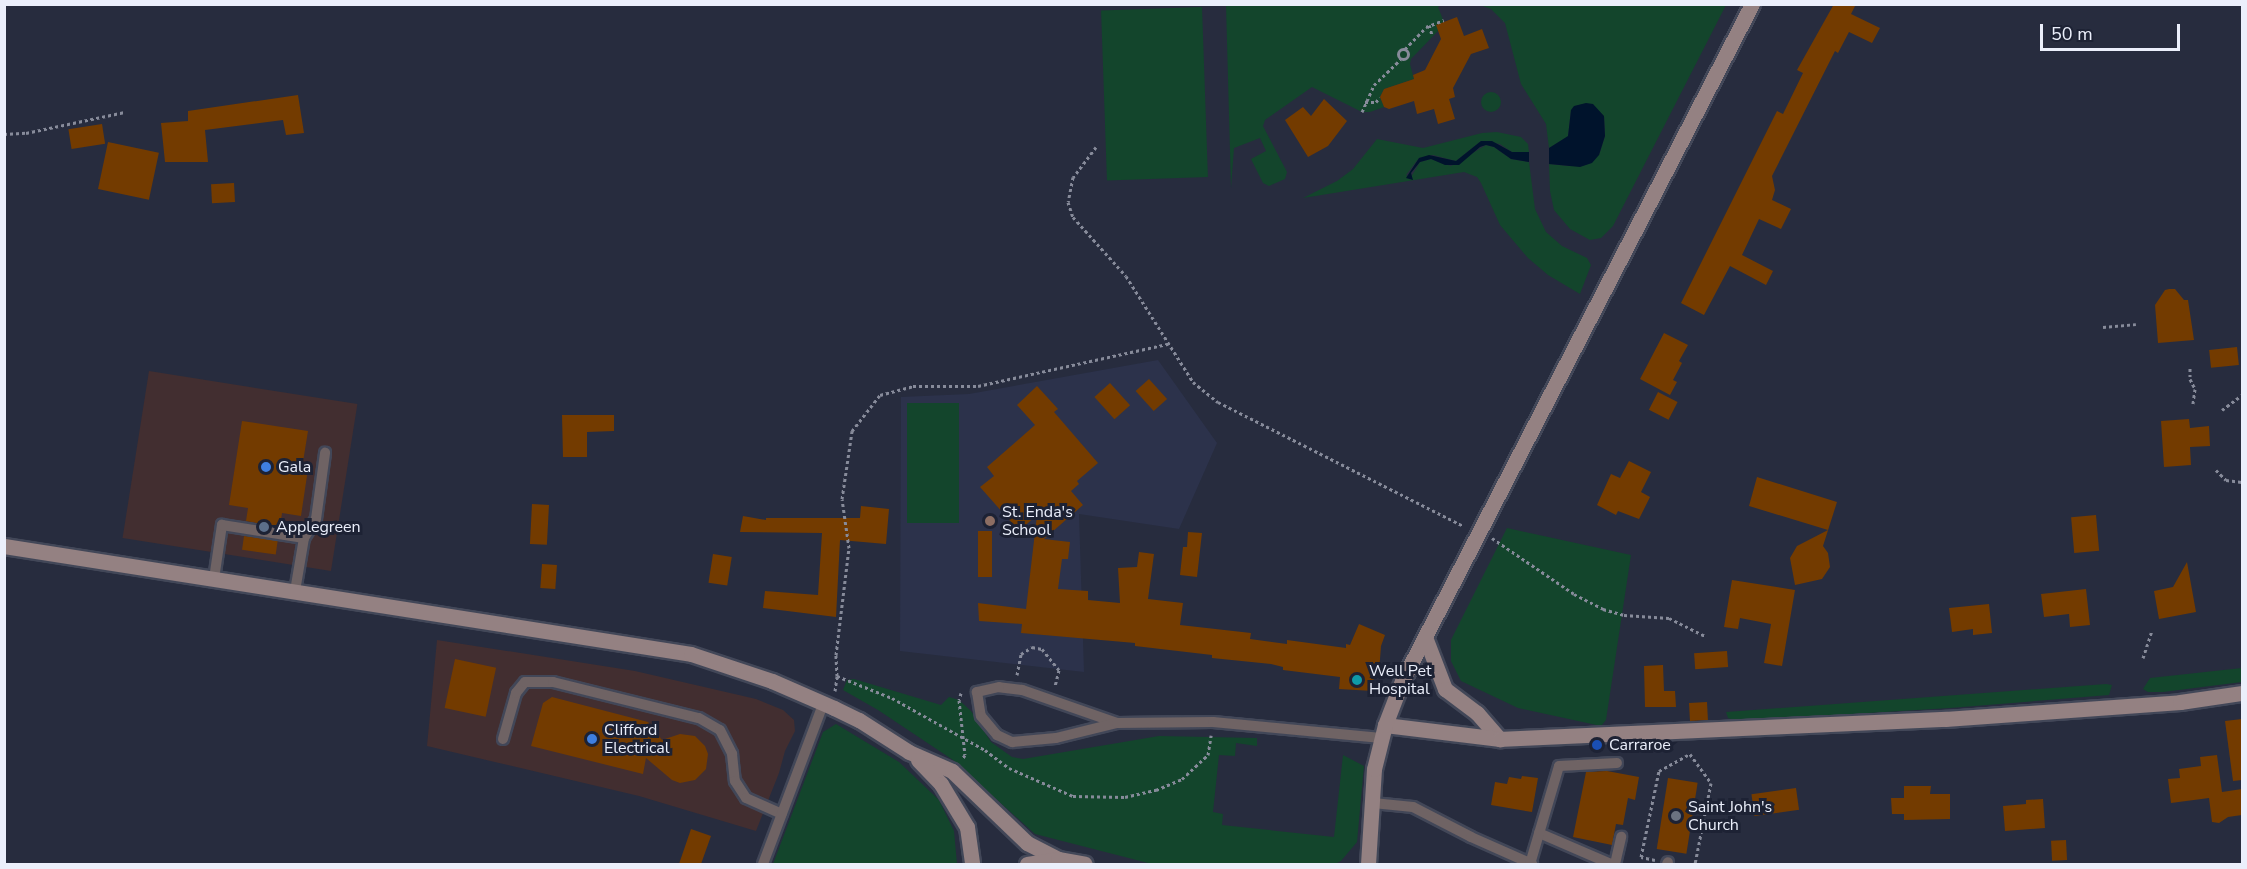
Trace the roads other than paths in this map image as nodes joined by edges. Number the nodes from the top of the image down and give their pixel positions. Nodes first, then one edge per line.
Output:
1 (1752, 4) edge
2 (326, 453) dead end
3 (304, 538) junction
4 (4, 546) edge
5 (214, 579) junction
6 (295, 591) junction
7 (1425, 638) junction
8 (2242, 693) edge
9 (823, 704) junction
10 (1117, 723) junction
11 (1383, 732) junction
12 (503, 739) dead end
13 (1500, 739) junction
14 (909, 752) junction
15 (1617, 764) dead end
16 (1373, 803) junction
17 (782, 814) junction
18 (1539, 833) junction
19 (1621, 837) dead end
20 (1058, 859) junction
21 (763, 864) edge
22 (972, 864) edge
23 (1027, 864) edge
24 (1086, 864) edge
25 (1368, 864) edge
26 (1531, 864) edge
27 (1613, 864) edge

1 - 7 main road
2 - 3 lane
3 - 5 lane
3 - 6 lane
4 - 5 main road
5 - 6 main road
6 - 9 main road
7 - 11 main road
7 - 13 main road
8 - 13 main road
9 - 14 main road
9 - 17 lane
10 - 10 lane
10 - 11 lane
11 - 13 main road
11 - 16 main road
12 - 17 lane
14 - 20 main road
14 - 22 main road
15 - 18 lane
16 - 25 main road
16 - 26 lane
17 - 21 lane
18 - 26 lane
18 - 27 lane
19 - 27 lane
20 - 23 main road
20 - 24 main road

